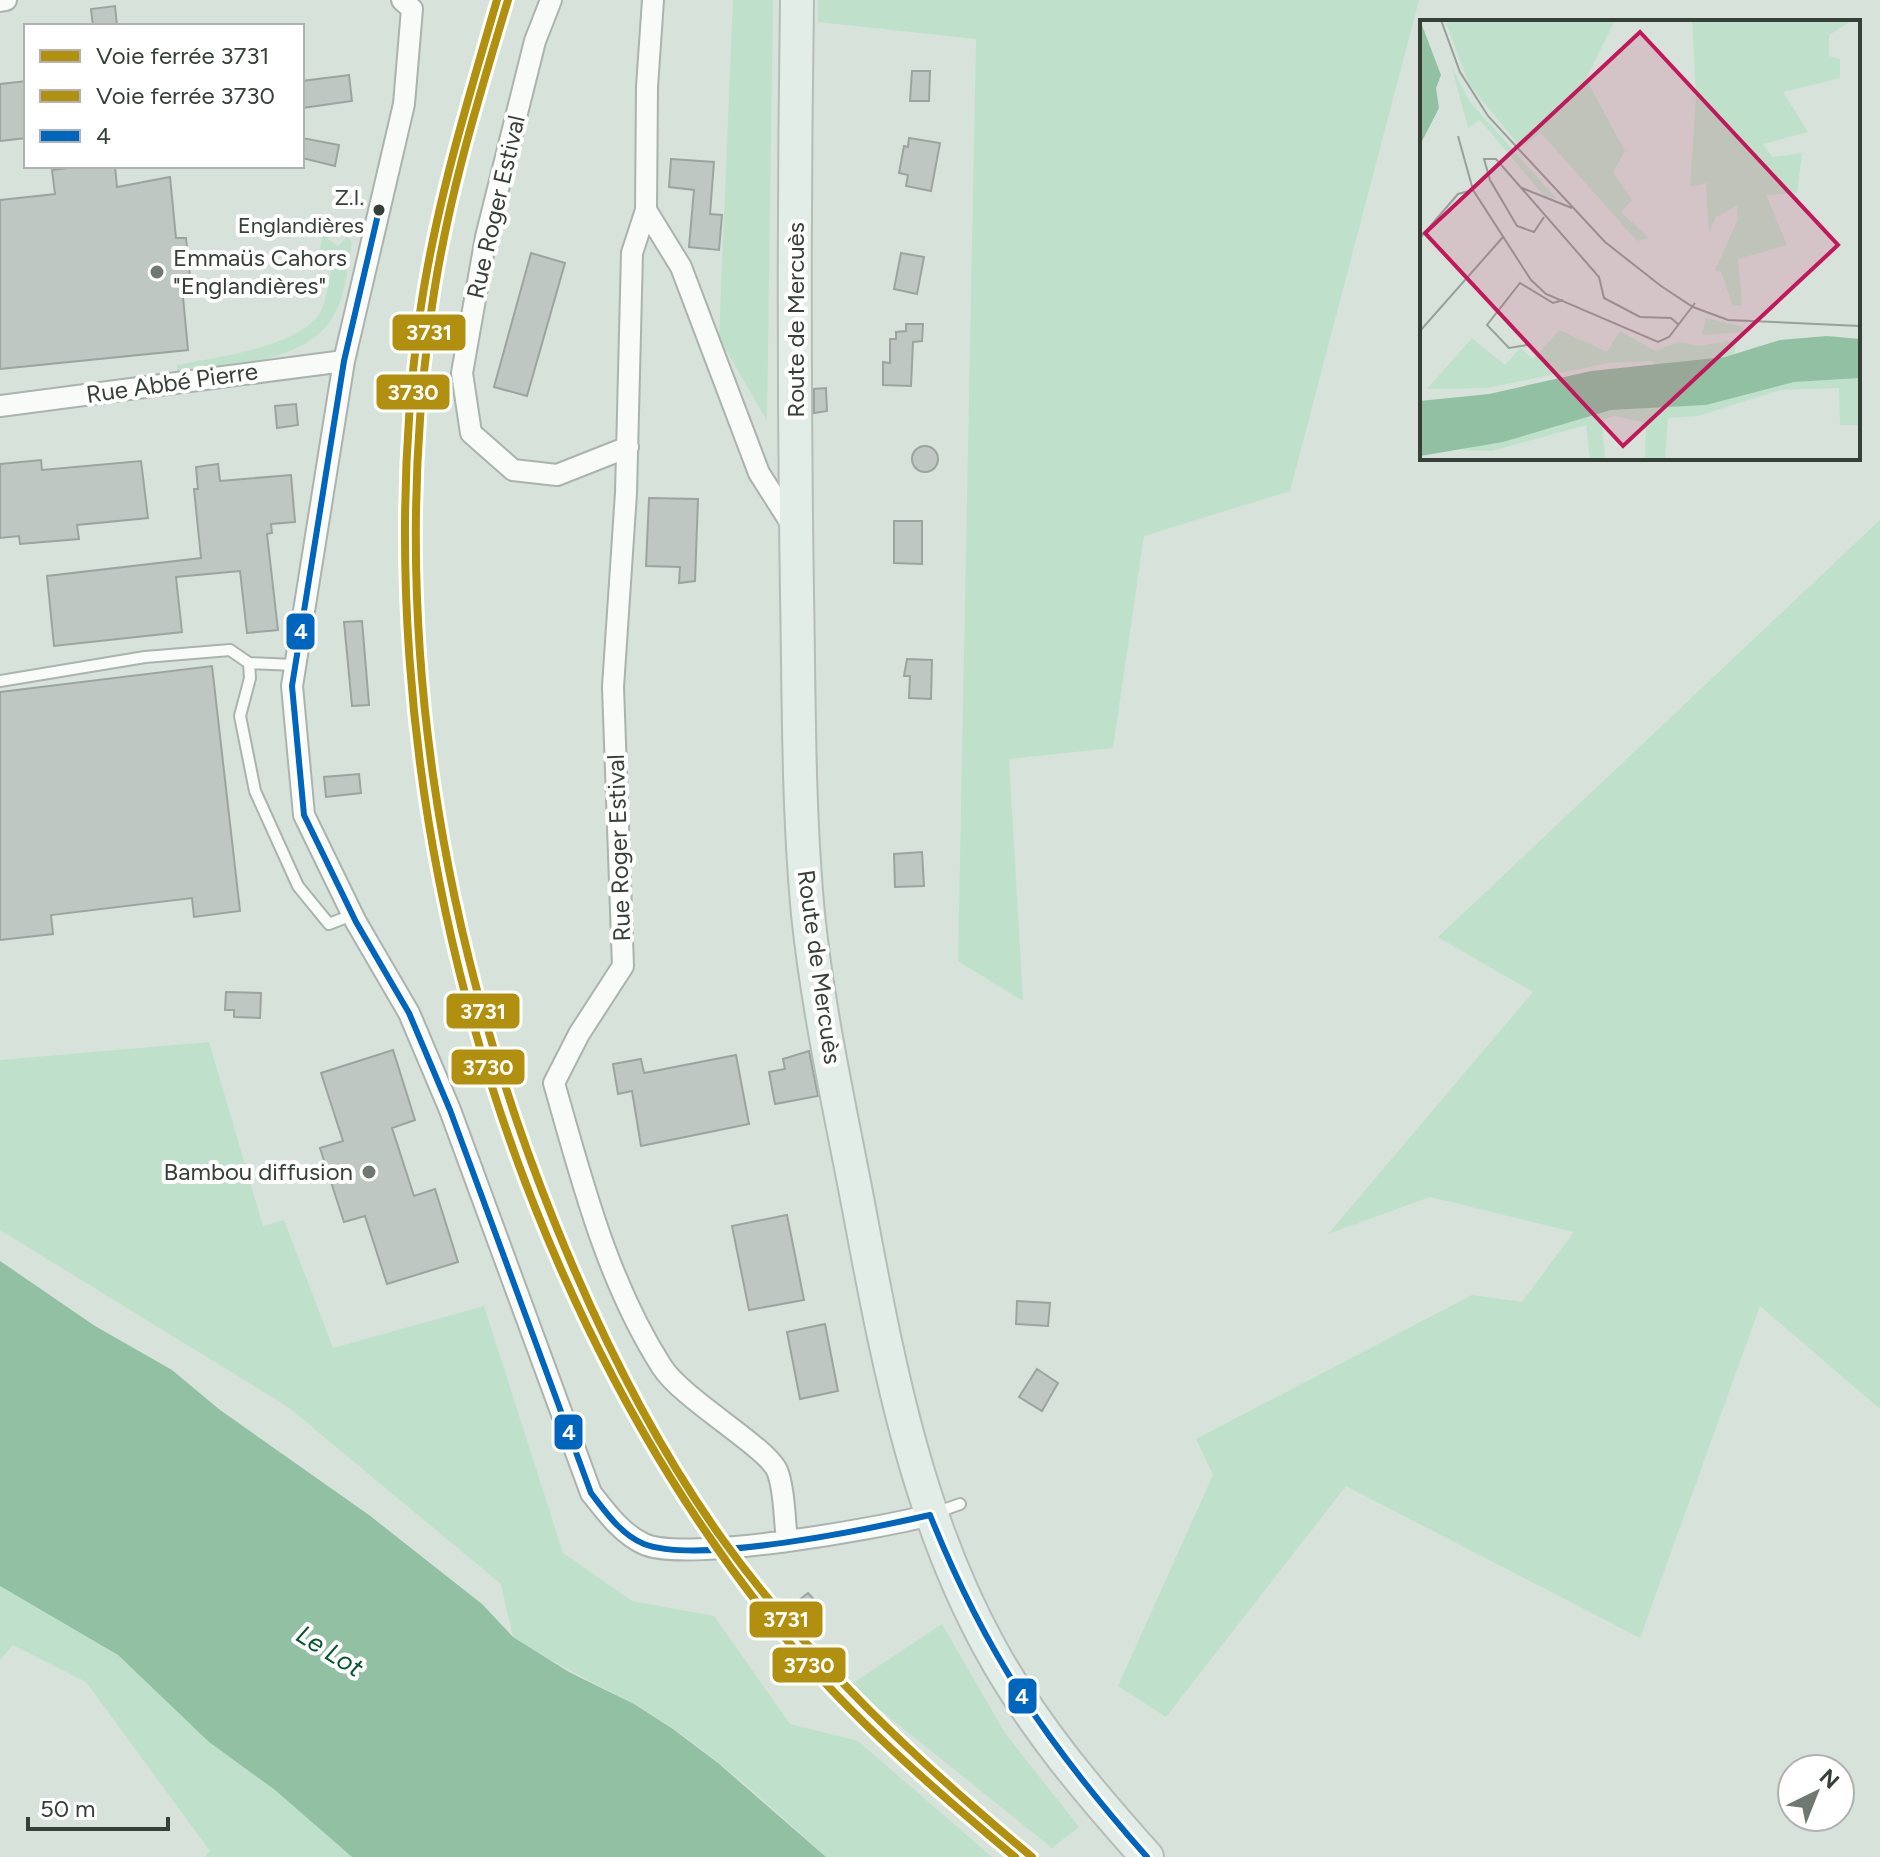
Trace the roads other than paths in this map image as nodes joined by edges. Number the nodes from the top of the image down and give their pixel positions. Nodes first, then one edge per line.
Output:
1 (6, 0) edge
2 (551, 0) edge
3 (653, 0) edge
4 (797, 0) edge
5 (0, 1) edge
6 (410, 3) edge
7 (646, 210) junction
8 (344, 361) junction
9 (0, 406) edge
10 (628, 447) junction
11 (796, 532) junction
12 (249, 663) junction
13 (295, 665) junction
14 (0, 681) edge
15 (352, 915) junction
16 (945, 1510) junction
17 (787, 1539) junction
18 (1147, 1857) edge

1 - 5 street
2 - 10 street, Rue Roger Estival
3 - 7 street, Rue Roger Estival
4 - 11 main road, Route de Mercuès
6 - 8 street
7 - 10 street, Rue Roger Estival
7 - 11 street
8 - 9 street, Rue Abbé Pierre
8 - 13 street
10 - 17 street, Rue Roger Estival
11 - 16 main road, Route de Mercuès
12 - 13 lane
12 - 14 lane
12 - 15 lane
13 - 15 street
15 - 17 street
16 - 17 street
16 - 18 main road, Route de Mercuès

